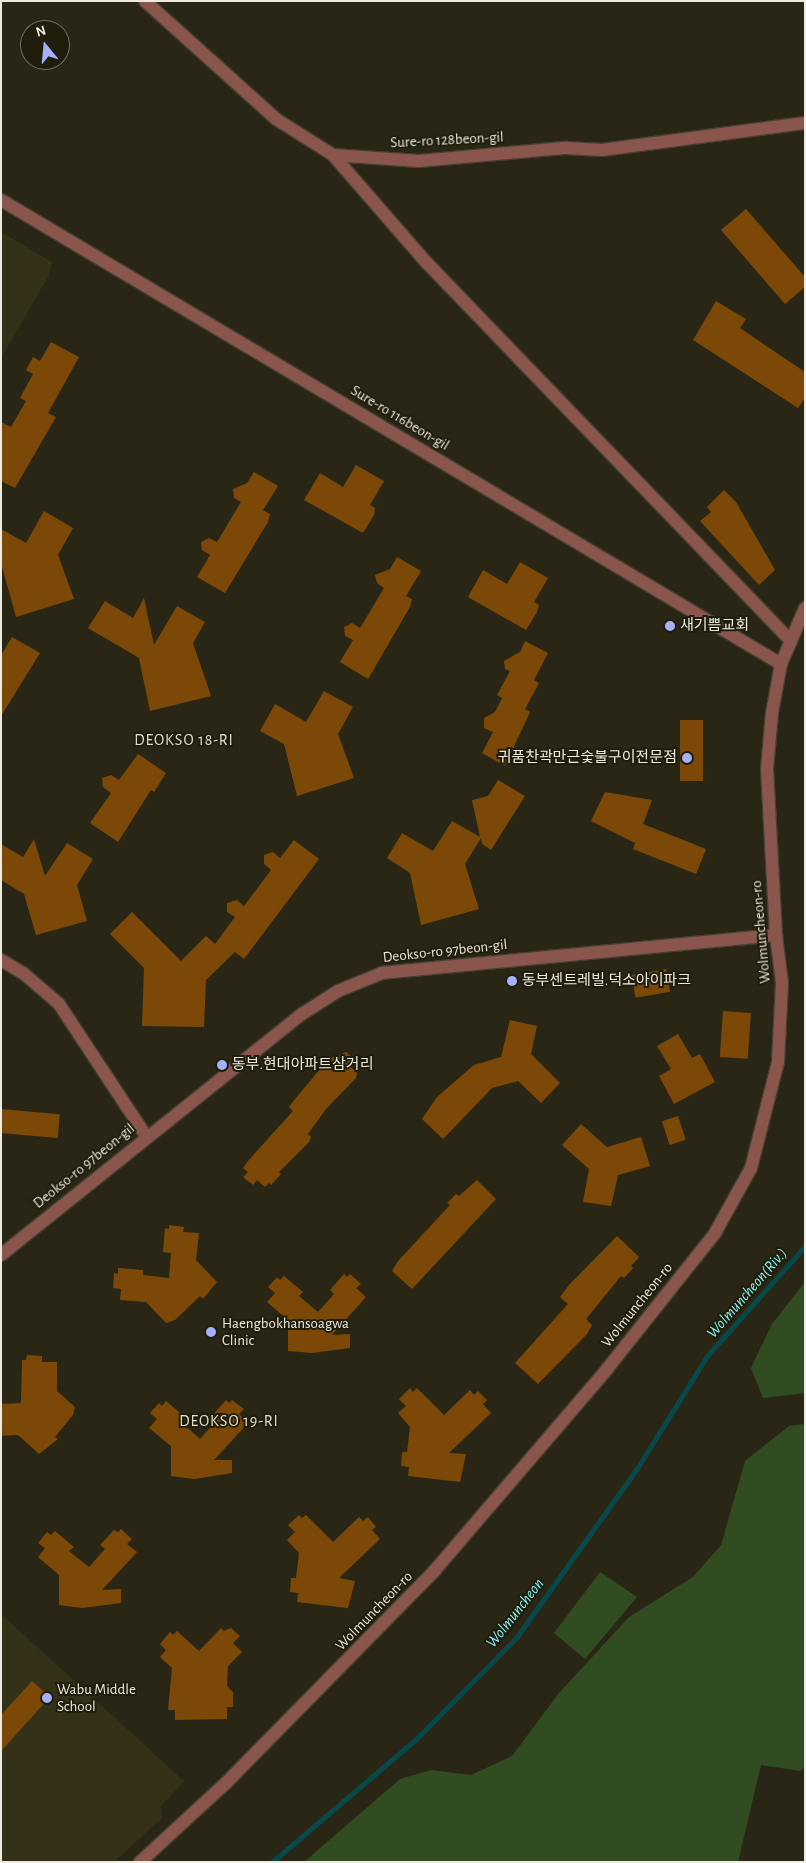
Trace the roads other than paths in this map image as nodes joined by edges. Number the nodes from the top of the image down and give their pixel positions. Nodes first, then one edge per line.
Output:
1 (145, 1) edge
2 (805, 123) edge
3 (333, 155) junction
4 (1, 200) edge
5 (805, 608) edge
6 (791, 641) junction
7 (781, 664) junction
8 (776, 934) junction
9 (1, 960) edge
10 (146, 1136) junction
11 (1, 1255) edge
12 (140, 1862) edge

1 - 3 street, Sure-ro 128beon-gil
2 - 3 street, Sure-ro 128beon-gil
3 - 6 street
4 - 7 street, Sure-ro 116beon-gil
5 - 6 street, Wolmuncheon-ro
6 - 7 street, Wolmuncheon-ro
7 - 8 street, Wolmuncheon-ro
8 - 10 street, Deokso-ro 97beon-gil
8 - 12 street, Wolmuncheon-ro
9 - 10 street
10 - 11 street, Deokso-ro 97beon-gil

